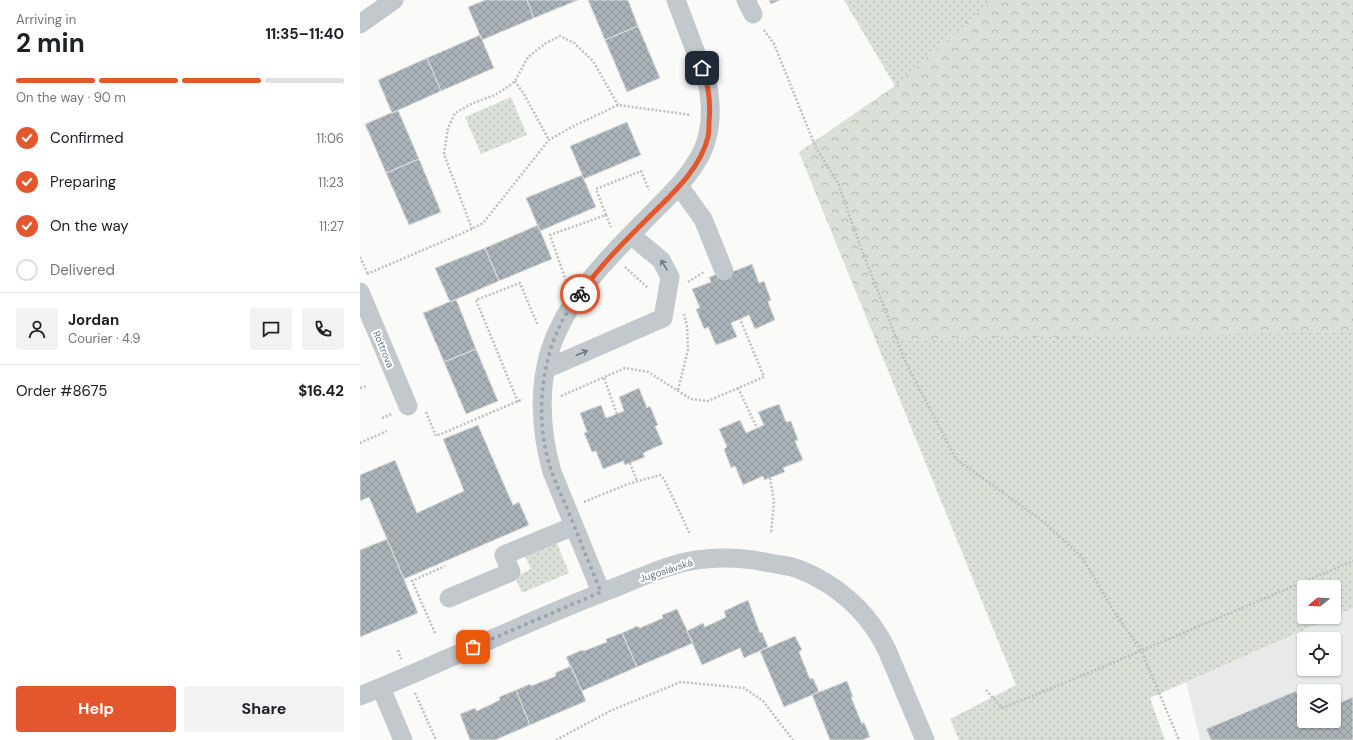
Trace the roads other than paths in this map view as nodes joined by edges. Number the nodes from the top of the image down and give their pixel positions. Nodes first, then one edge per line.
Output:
1 (394, 0) edge
2 (676, 0) edge
3 (360, 24) edge
4 (679, 186) junction
5 (631, 235) junction
6 (722, 267) road end
7 (365, 286) edge
8 (546, 369) junction
9 (416, 407) road end
10 (574, 526) junction
11 (601, 592) junction
12 (449, 598) dead end
13 (381, 688) junction
14 (360, 696) edge
15 (403, 740) edge
16 (924, 740) edge

1 - 3 street
2 - 4 street
4 - 5 street
4 - 6 street
5 - 8 street
8 -> 5 street
7 - 9 street, Rottrova
8 - 10 street
10 - 11 street
10 - 12 street
11 - 13 street, Jugoslávská
11 - 16 street, Jugoslávská
13 - 14 street, Jugoslávská
13 - 15 street

